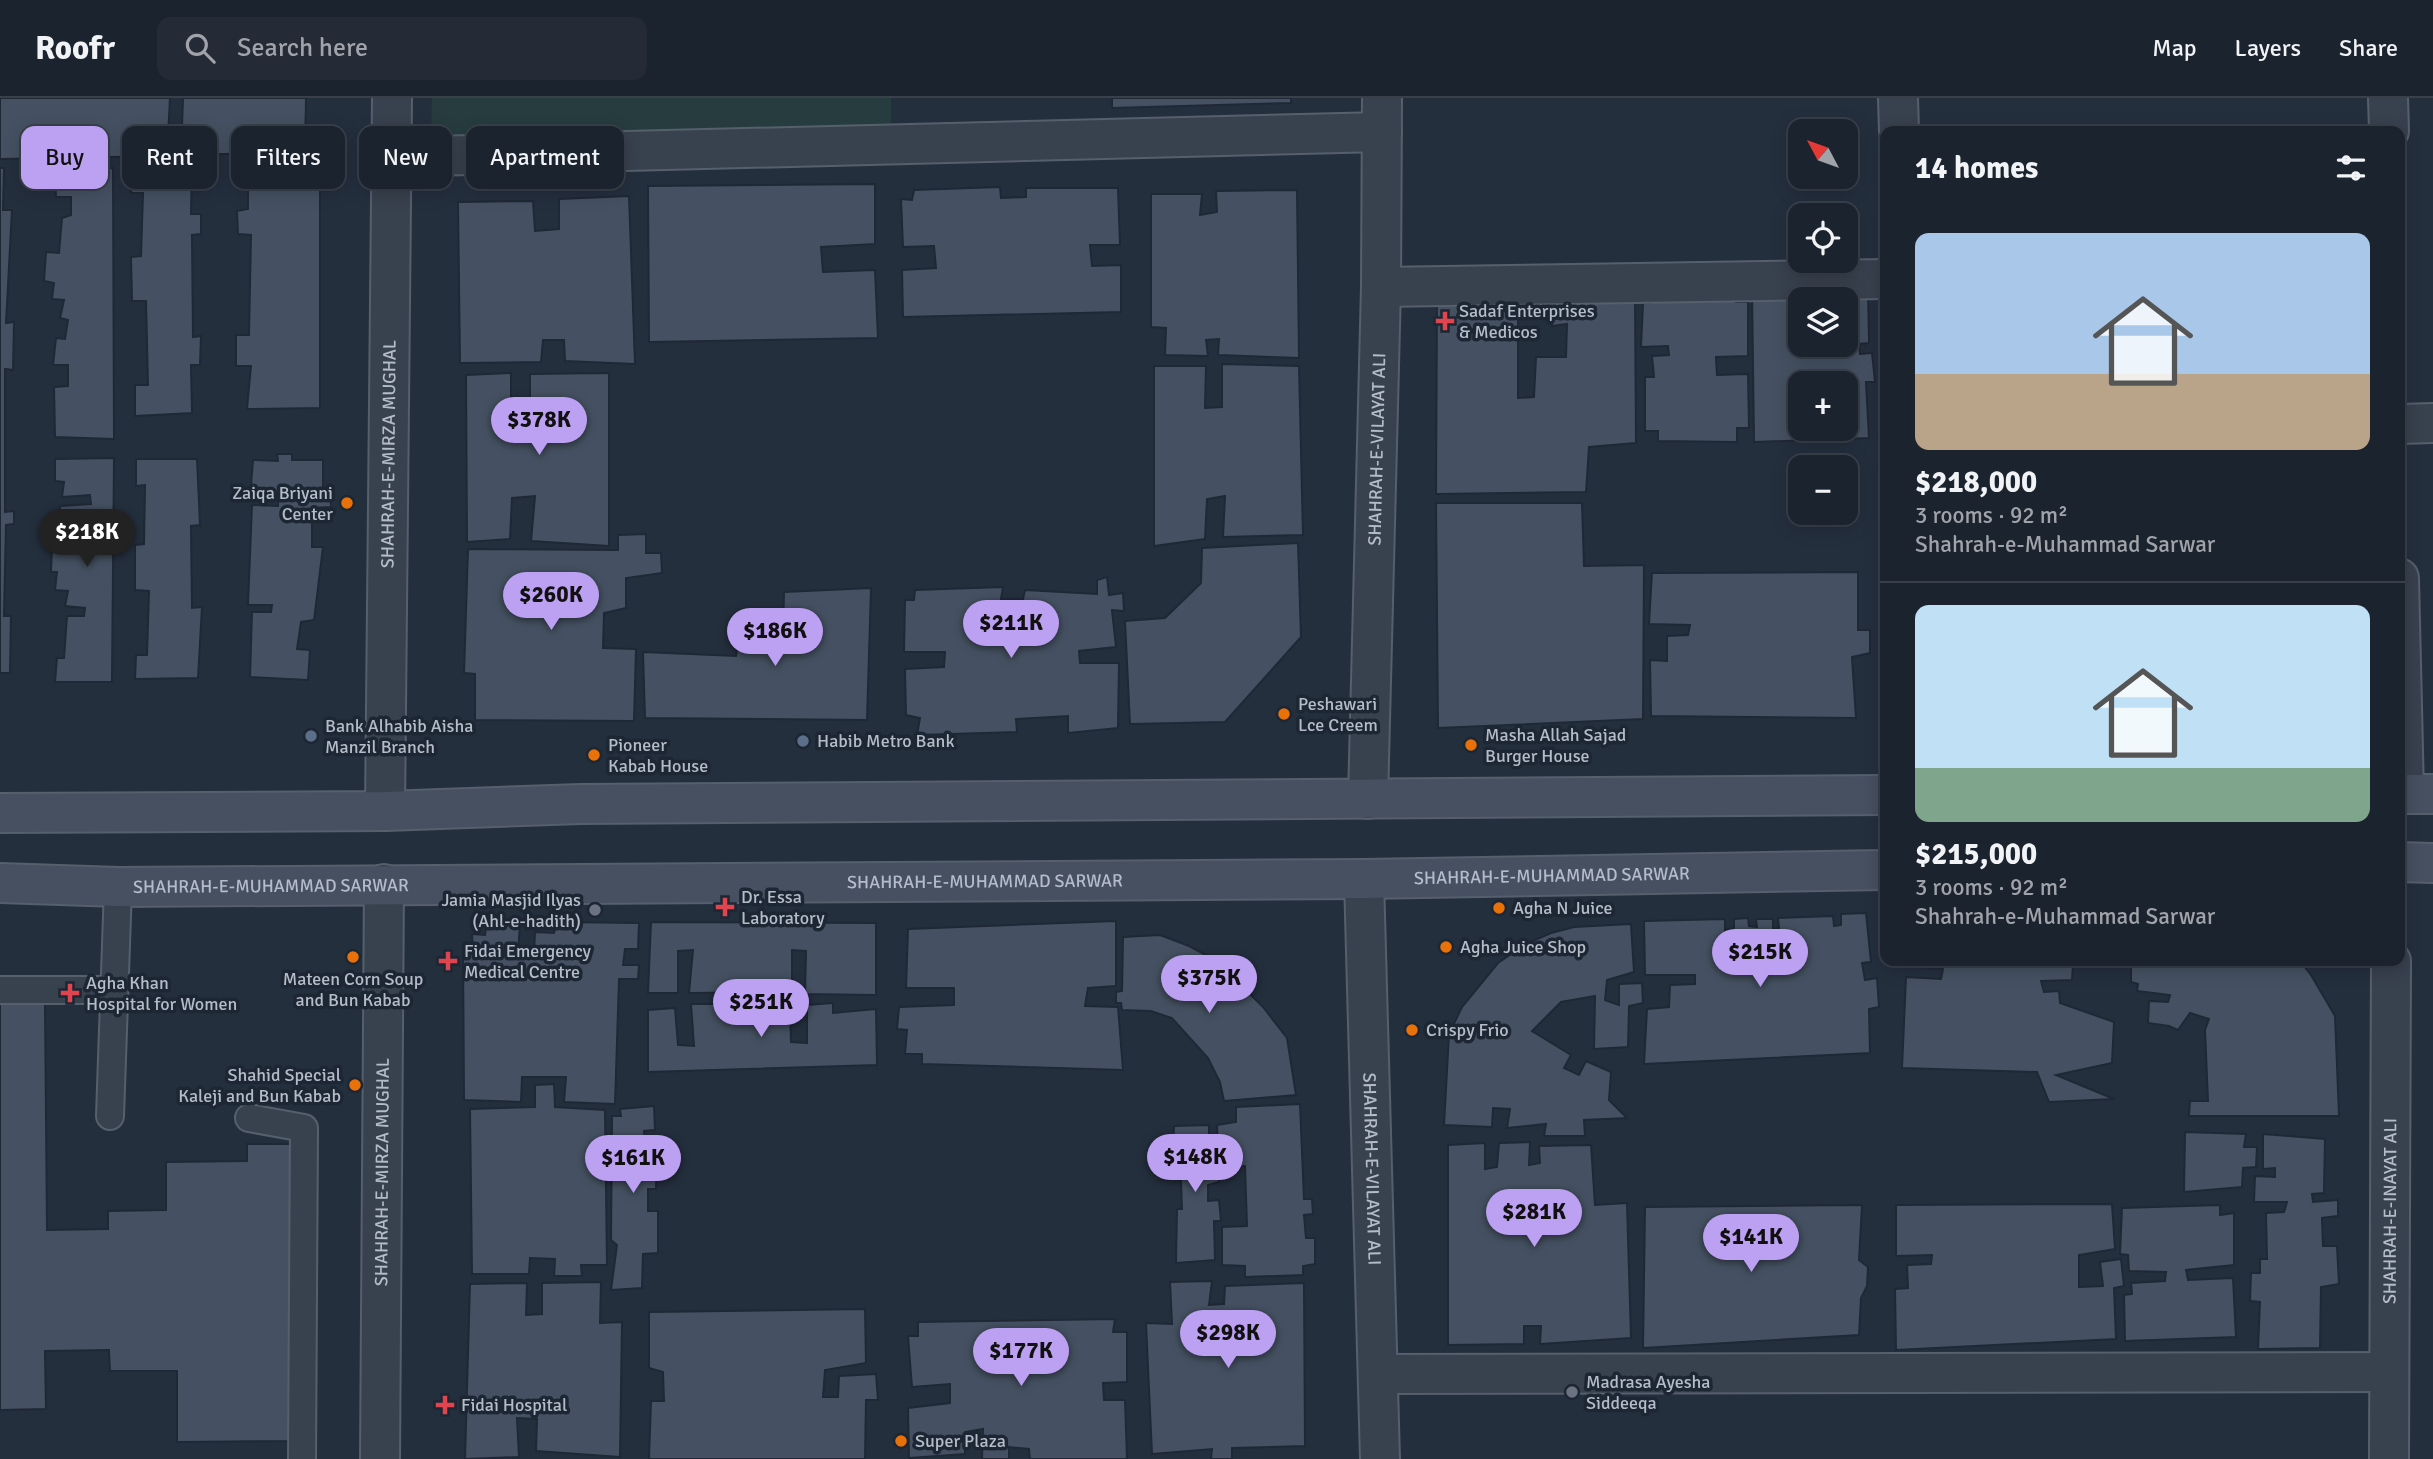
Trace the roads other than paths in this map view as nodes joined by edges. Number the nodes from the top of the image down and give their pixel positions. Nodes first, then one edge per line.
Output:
1 (392, 98) edge
2 (1898, 98) edge
3 (2388, 98) edge
4 (1382, 115) edge
5 (392, 126) edge
6 (1899, 126) edge
7 (2389, 126) edge
8 (452, 154) edge
9 (391, 189) edge
10 (1880, 279) edge
11 (1381, 287) junction
12 (2405, 424) edge
13 (2433, 424) edge
14 (2405, 678) edge
15 (2412, 794) edge
16 (1880, 795) edge
17 (1368, 799) junction
18 (385, 811) junction
19 (0, 813) edge
20 (2405, 862) edge
21 (2433, 863) edge
22 (1880, 870) edge
23 (1364, 879) junction
24 (0, 883) edge
25 (384, 884) junction
26 (118, 887) junction
27 (2391, 966) edge
28 (0, 990) edge
29 (114, 990) junction
30 (110, 1116) dead end
31 (249, 1118) dead end
32 (2389, 1372) junction
33 (1378, 1374) junction
34 (302, 1459) edge
35 (380, 1459) edge
36 (1380, 1459) edge
37 (2389, 1459) edge

1 - 5 street, SHAHRAH-E-MIRZA MUGHAL
2 - 6 street
3 - 7 street
4 - 8 street
4 - 11 street, SHAHRAH-E-VILAYAT ALI
9 - 18 street, SHAHRAH-E-MIRZA MUGHAL
10 - 11 street
11 - 17 street, SHAHRAH-E-VILAYAT ALI
12 - 13 street
14 - 15 street
16 - 17 main road
17 - 18 main road
18 - 19 main road
20 - 21 main road
22 - 23 main road, SHAHRAH-E-MUHAMMAD SARWAR
23 - 25 main road, SHAHRAH-E-MUHAMMAD SARWAR
23 - 33 street, SHAHRAH-E-VILAYAT ALI
24 - 26 main road, SHAHRAH-E-MUHAMMAD SARWAR
25 - 26 main road, SHAHRAH-E-MUHAMMAD SARWAR
25 - 35 street, SHAHRAH-E-MIRZA MUGHAL
26 - 29 lane
27 - 32 street, SHAHRAH-E-INAYAT ALI
28 - 29 lane
29 - 30 lane
31 - 34 lane
32 - 33 street
32 - 37 street, SHAHRAH-E-INAYAT ALI
33 - 36 street, SHAHRAH-E-VILAYAT ALI

